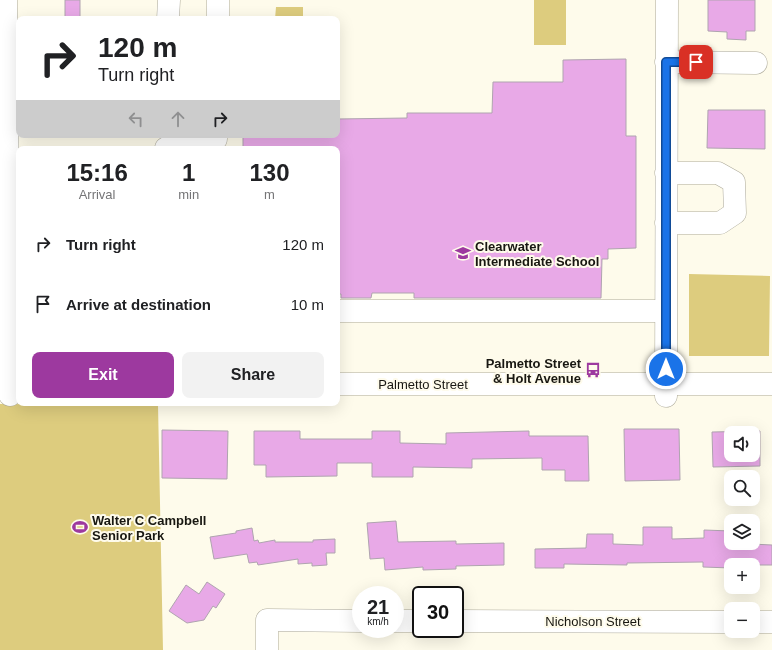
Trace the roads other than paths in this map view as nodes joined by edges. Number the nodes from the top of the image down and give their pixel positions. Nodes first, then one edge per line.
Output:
1 (6, 0) edge
2 (169, 0) edge
3 (218, 0) edge
4 (667, 0) edge
5 (168, 16) edge
6 (218, 16) edge
7 (666, 62) junction
8 (756, 63) dead end
9 (183, 138) edge
10 (166, 144) edge
11 (666, 173) junction
12 (666, 224) junction
13 (340, 310) edge
14 (666, 311) junction
15 (340, 384) edge
16 (772, 384) edge
17 (9, 390) edge
18 (666, 390) junction
19 (340, 396) edge
20 (772, 396) edge
21 (352, 621) edge
22 (464, 621) edge
23 (724, 622) edge
24 (760, 622) edge
25 (772, 622) edge
26 (267, 650) edge

1 - 17 street
2 - 5 street
3 - 6 street
4 - 7 street
7 - 8 street
7 - 11 street
9 - 10 street
11 - 12 street
11 - 12 street
12 - 14 street
13 - 14 street
14 - 18 street
15 - 18 street, Palmetto Street
16 - 18 street, Palmetto Street
18 - 19 street, Palmetto Street
18 - 20 street, Palmetto Street
21 - 26 street
22 - 23 street, Nicholson Street
24 - 25 street

